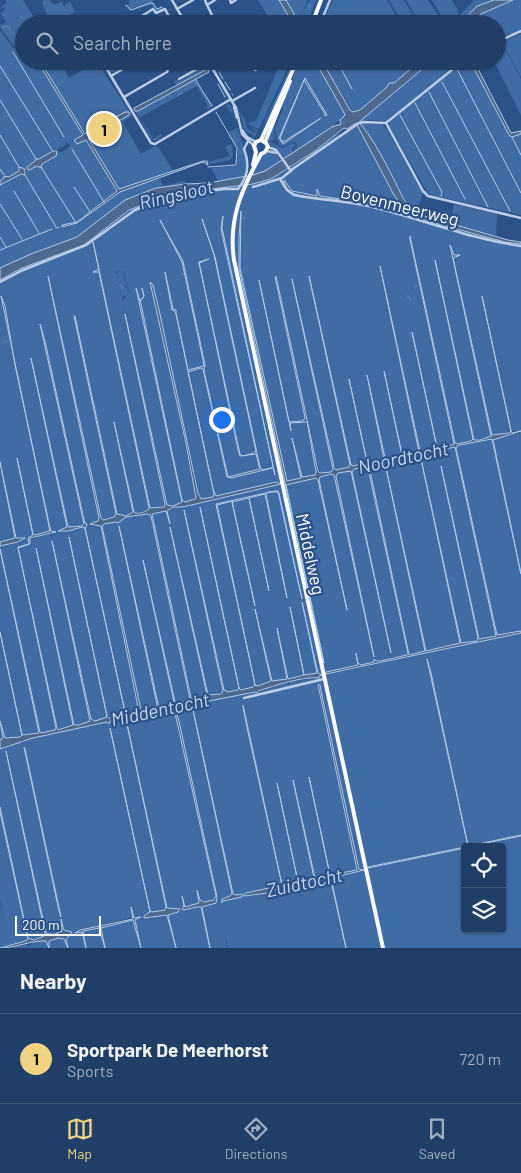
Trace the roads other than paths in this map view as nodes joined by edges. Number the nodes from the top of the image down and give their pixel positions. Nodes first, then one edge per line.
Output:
1 (172, 0) edge
2 (193, 0) edge
3 (204, 0) edge
4 (215, 0) edge
5 (230, 0) edge
6 (236, 0) edge
7 (330, 0) edge
8 (321, 1) edge
9 (207, 4) junction
10 (177, 9) junction
11 (144, 15) edge
12 (169, 15) edge
13 (181, 15) edge
14 (212, 15) dead end
15 (316, 15) edge
16 (324, 15) edge
17 (521, 31) edge
18 (506, 38) edge
19 (107, 70) edge
20 (121, 70) edge
21 (168, 70) edge
22 (196, 70) edge
23 (213, 70) edge
24 (293, 70) edge
25 (451, 70) edge
26 (111, 76) junction
27 (179, 79) dead end
28 (255, 88) dead end
29 (124, 98) junction
30 (232, 100) junction
31 (386, 123) junction
32 (248, 140) junction
33 (263, 141) junction
34 (255, 144) junction
35 (267, 149) junction
36 (256, 152) junction
37 (261, 154) junction
38 (253, 167) junction
39 (290, 169) junction
40 (247, 176) junction
41 (280, 179) junction
42 (244, 185) junction
43 (254, 187) dead end
44 (521, 218) edge
45 (521, 246) edge
46 (0, 282) edge
47 (324, 679) junction
48 (244, 698) dead end
49 (383, 948) edge

1 - 10 street
2 - 10 street
3 - 9 street
4 - 9 street
5 - 6 street
7 - 16 street
8 - 15 main road
9 - 14 street
10 - 13 street
11 - 12 street
17 - 18 street
19 - 26 street
20 - 26 street
21 - 29 street
22 - 27 street
23 - 30 street
24 - 33 main road
25 - 31 street
26 - 29 street
28 - 30 street
29 - 30 street
30 - 32 street
31 - 39 street
31 - 44 street
32 - 34 street
32 - 40 street
33 - 34 main road
33 - 35 main road
34 - 36 main road
35 - 37 main road
35 - 39 street
36 - 37 main road
36 - 38 main road, Middelweg
37 - 38 main road, Middelweg
38 - 40 main road, Middelweg
39 - 41 street
40 - 42 main road, Middelweg
41 - 43 street
41 - 45 street, Bovenmeerweg
42 - 46 street
42 - 47 main road, Middelweg
47 - 48 street
47 - 49 main road, Middelweg

